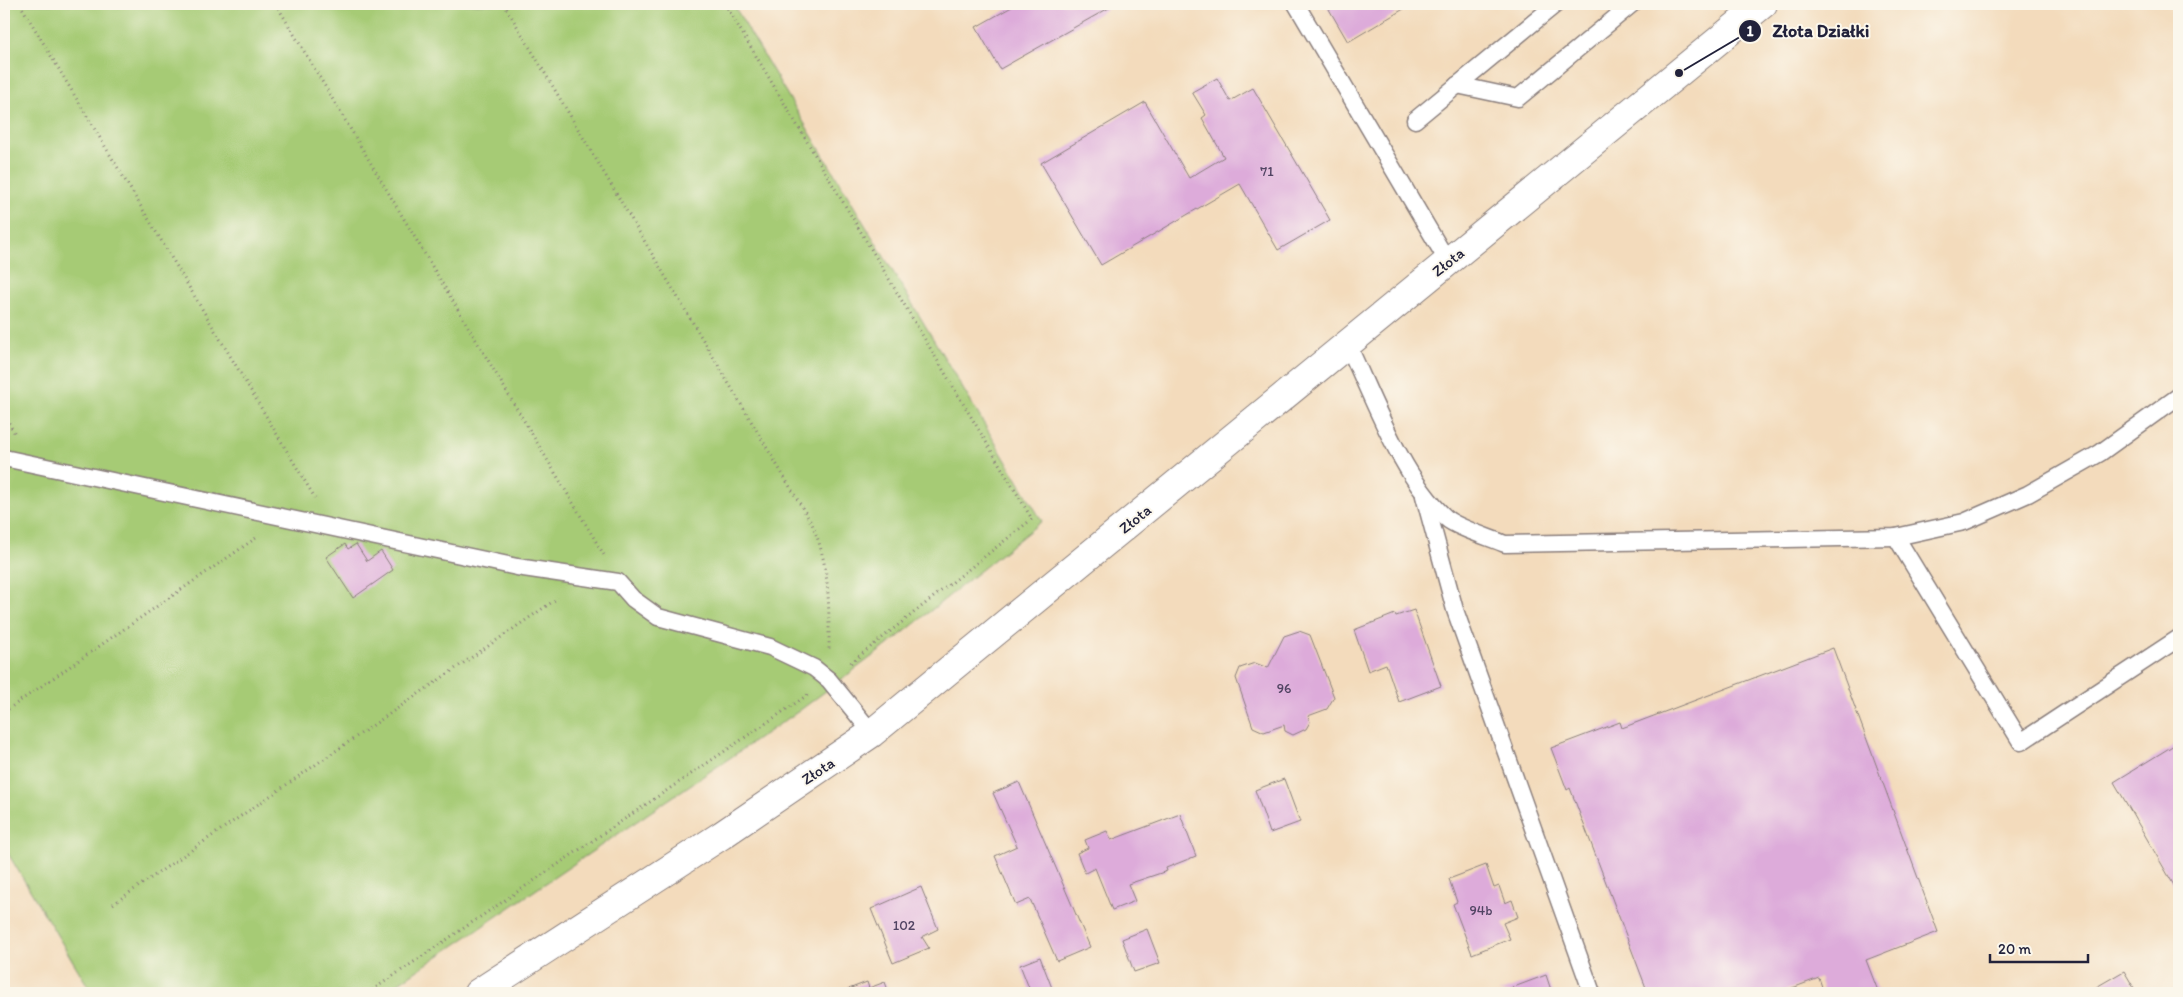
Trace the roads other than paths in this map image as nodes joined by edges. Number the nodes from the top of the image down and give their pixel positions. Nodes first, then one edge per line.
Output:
1 (1296, 4) edge
2 (1556, 4) edge
3 (1632, 4) edge
4 (1763, 4) edge
5 (1457, 85) junction
6 (1415, 120) dead end
7 (1448, 262) junction
8 (1348, 345) junction
9 (2179, 396) edge
10 (4, 458) edge
11 (1423, 493) junction
12 (1896, 538) junction
13 (2179, 638) edge
14 (872, 733) junction
15 (478, 993) edge
16 (1592, 993) edge

1 - 7 lane
2 - 5 lane
3 - 5 lane
4 - 7 street, Złota
5 - 6 lane
7 - 8 street, Złota
8 - 11 lane
8 - 14 street, Złota
9 - 12 lane
10 - 14 lane
11 - 12 lane
11 - 16 lane
12 - 13 lane
14 - 15 street, Złota

